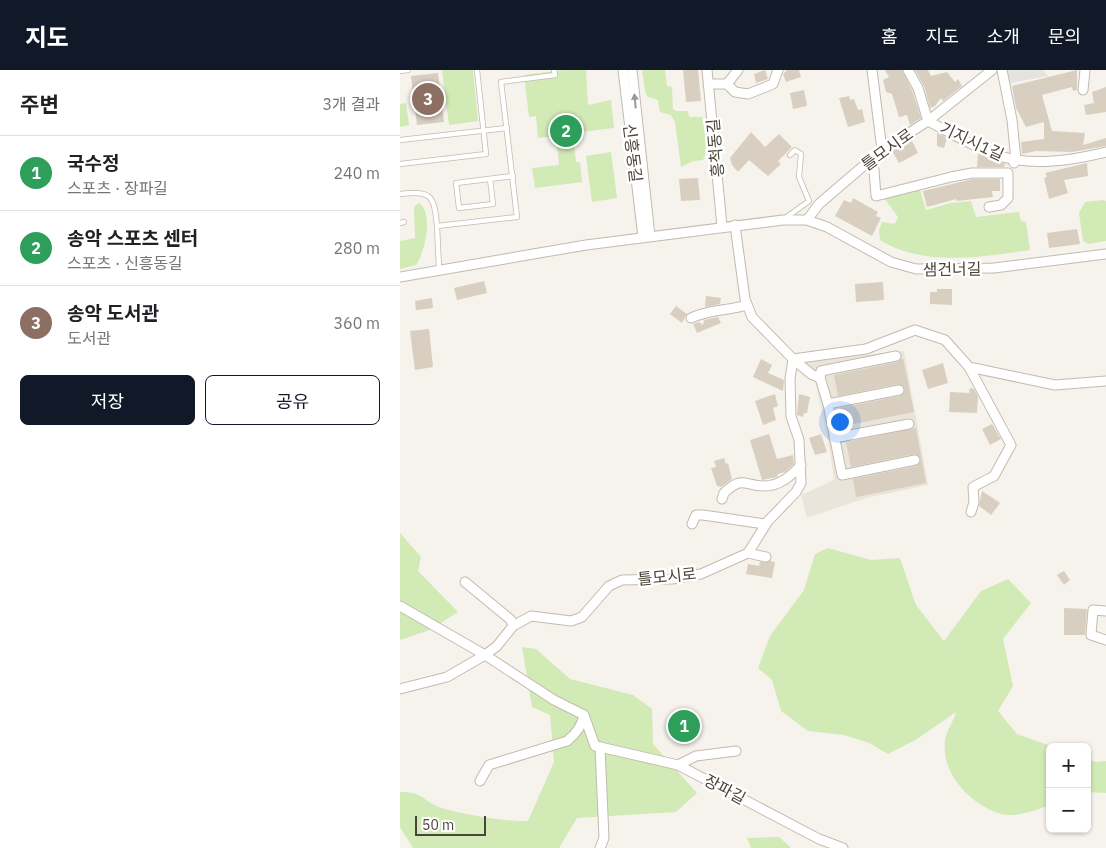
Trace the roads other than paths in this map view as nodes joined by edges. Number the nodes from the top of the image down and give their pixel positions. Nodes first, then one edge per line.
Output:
1 (408, 70) edge
2 (477, 70) edge
3 (554, 70) edge
4 (623, 70) edge
5 (632, 70) edge
6 (707, 70) edge
7 (738, 70) edge
8 (778, 70) edge
9 (872, 70) edge
10 (908, 70) edge
11 (992, 70) edge
12 (1002, 70) edge
13 (1085, 70) edge
14 (400, 71) edge
15 (709, 84) junction
16 (727, 84) junction
17 (1083, 90) dead end
18 (928, 121) junction
19 (507, 128) junction
20 (484, 131) junction
21 (400, 140) edge
22 (882, 150) junction
23 (1106, 152) edge
24 (790, 155) dead end
25 (873, 158) junction
26 (1016, 160) junction
27 (400, 164) edge
28 (1008, 173) junction
29 (513, 176) junction
30 (490, 179) junction
31 (400, 194) edge
32 (989, 207) dead end
33 (783, 220) junction
34 (807, 220) junction
35 (735, 225) junction
36 (437, 226) junction
37 (722, 226) junction
38 (647, 236) junction
39 (1106, 254) edge
40 (439, 269) junction
41 (400, 277) edge
42 (747, 305) junction
43 (691, 318) dead end
44 (896, 356) dead end
45 (793, 359) junction
46 (969, 367) junction
47 (820, 378) junction
48 (1106, 381) edge
49 (900, 390) dead end
50 (828, 404) junction
51 (909, 424) dead end
52 (834, 438) junction
53 (915, 460) dead end
54 (801, 465) junction
55 (722, 499) dead end
56 (971, 512) dead end
57 (692, 524) dead end
58 (766, 524) junction
59 (748, 553) junction
60 (766, 557) dead end
61 (465, 582) dead end
62 (400, 606) edge
63 (1106, 611) edge
64 (514, 626) junction
65 (1106, 640) edge
66 (486, 655) junction
67 (400, 689) edge
68 (584, 715) junction
69 (600, 747) junction
70 (736, 751) dead end
71 (678, 765) junction
72 (480, 781) dead end
73 (600, 848) edge
74 (843, 848) edge

1 - 14 lane
2 - 20 lane
3 - 19 lane
4 - 38 street, 신흥동길
38 -> 5 street
6 - 15 street, 흥척동길
7 - 16 street
8 - 16 street
9 - 22 street
10 - 18 street
11 - 18 street, 틀모시로
12 - 26 street, 기지시1길
13 - 17 street
15 - 16 street
15 - 37 street, 흥척동길
18 - 22 street, 틀모시로
18 - 26 street, 기지시1길
19 - 20 lane
19 - 29 lane
20 - 21 lane
20 - 27 lane
22 - 25 street, 틀모시로
23 - 26 street, 기지시1길
24 - 33 lane
25 - 28 street
25 - 34 street, 틀모시로
26 - 28 street
28 - 32 street
29 - 30 lane
29 - 36 lane
30 - 30 lane
31 - 36 lane
33 - 34 street
33 - 35 street
34 - 39 street, 샘건너길
35 - 37 street
35 - 42 street
36 - 40 lane
37 - 38 street
38 - 40 street
40 - 41 street
42 - 43 street
42 - 45 street
44 - 47 street
45 - 46 street
45 - 47 street
45 - 54 street
46 - 48 street
46 - 56 street
47 - 50 street
49 - 50 street
50 - 52 street
51 - 52 street
52 - 53 street
54 - 55 street
54 - 58 street
57 - 58 street
58 - 59 street
59 - 60 street
59 - 64 street, 틀모시로
61 - 64 street
62 - 66 street
63 - 65 street
64 - 66 street
66 - 67 street
66 - 68 street
68 - 69 street
68 - 72 street
69 - 71 street, 장파길
69 - 73 street
70 - 71 street
71 - 74 street, 장파길

